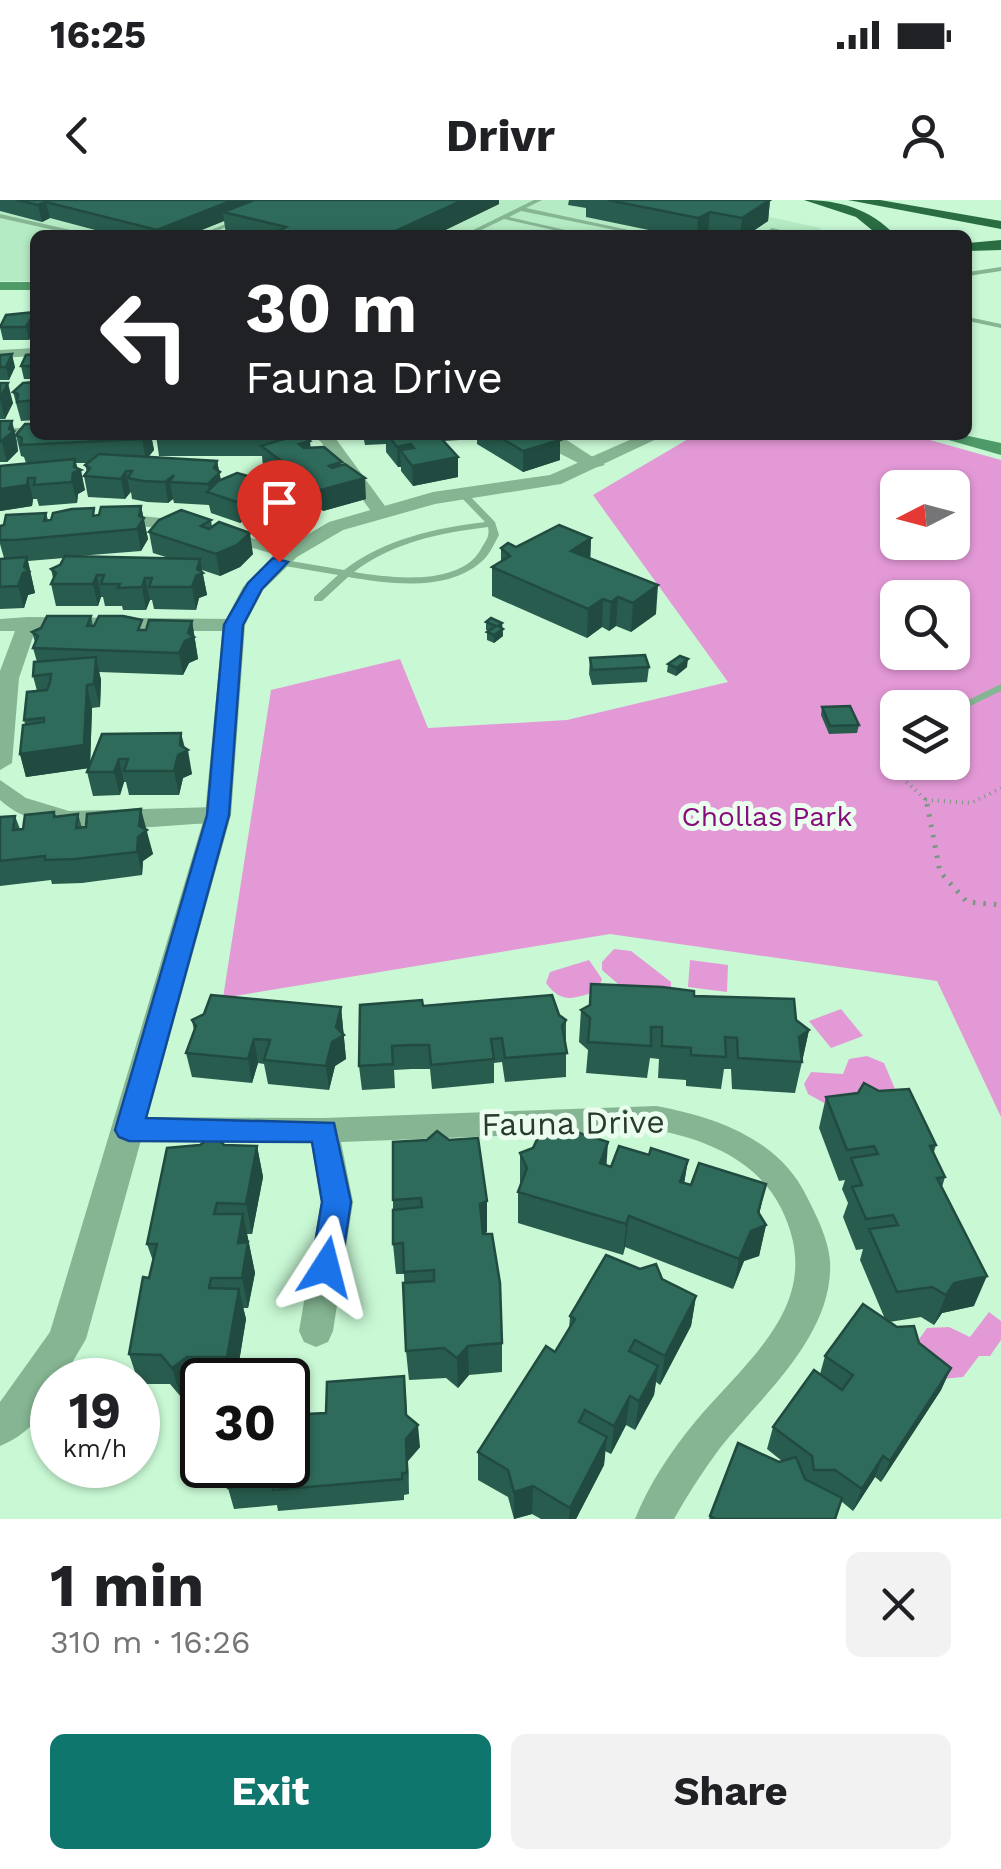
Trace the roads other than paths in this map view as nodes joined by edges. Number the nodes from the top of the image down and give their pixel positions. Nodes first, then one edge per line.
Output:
1 (539, 200) edge
2 (811, 200) edge
3 (856, 200) edge
4 (941, 200) edge
5 (521, 209) junction
6 (1001, 210) edge
7 (252, 215) edge
8 (0, 216) edge
9 (503, 218) junction
10 (1001, 225) edge
11 (62, 230) edge
12 (214, 230) edge
13 (477, 230) edge
14 (560, 230) edge
15 (624, 230) edge
16 (881, 230) edge
17 (1001, 244) edge
18 (972, 247) edge
19 (1001, 270) edge
20 (972, 274) edge
21 (0, 286) edge
22 (30, 286) edge
23 (0, 296) edge
24 (30, 296) edge
25 (972, 320) edge
26 (1001, 326) edge
27 (30, 352) edge
28 (0, 354) edge
29 (972, 429) edge
30 (30, 432) edge
31 (0, 434) edge
32 (1001, 436) edge
33 (328, 440) edge
34 (555, 440) edge
35 (646, 440) edge
36 (962, 440) edge
37 (1001, 449) edge
38 (596, 465) junction
39 (463, 494) junction
40 (379, 510) junction
41 (84, 520) edge
42 (492, 524) junction
43 (285, 557) junction
44 (346, 570) junction
45 (318, 598) dead end
46 (28, 623) junction
47 (0, 625) edge
48 (234, 625) junction
49 (1001, 686) edge
50 (970, 702) edge
51 (0, 763) edge
52 (2, 795) edge
53 (218, 815) junction
54 (129, 1130) junction
55 (324, 1130) junction
56 (316, 1331) dead end
57 (0, 1427) edge
58 (654, 1519) edge

1 - 5 lane
2 - 16 highway
3 - 10 highway
4 - 6 highway
5 - 9 lane
5 - 15 lane
7 - 12 lane
8 - 11 lane
9 - 13 lane
9 - 14 lane
17 - 18 highway
19 - 20 lane
21 - 22 main road
23 - 24 main road
25 - 26 lane
27 - 28 street
29 - 32 main road
30 - 31 street
33 - 40 street
34 - 38 street
35 - 38 street
36 - 37 main road
38 - 39 street
39 - 40 street
39 - 42 lane
40 - 43 street
41 - 43 street
42 - 44 lane
42 - 44 lane
43 - 44 lane
43 - 48 street
44 - 45 lane
46 - 47 street
46 - 48 street
46 - 51 street
48 - 53 street
49 - 50 lane
52 - 53 street
53 - 54 street
54 - 55 street, Fauna Drive
54 - 57 street
55 - 56 street
55 - 58 street, Fauna Drive

